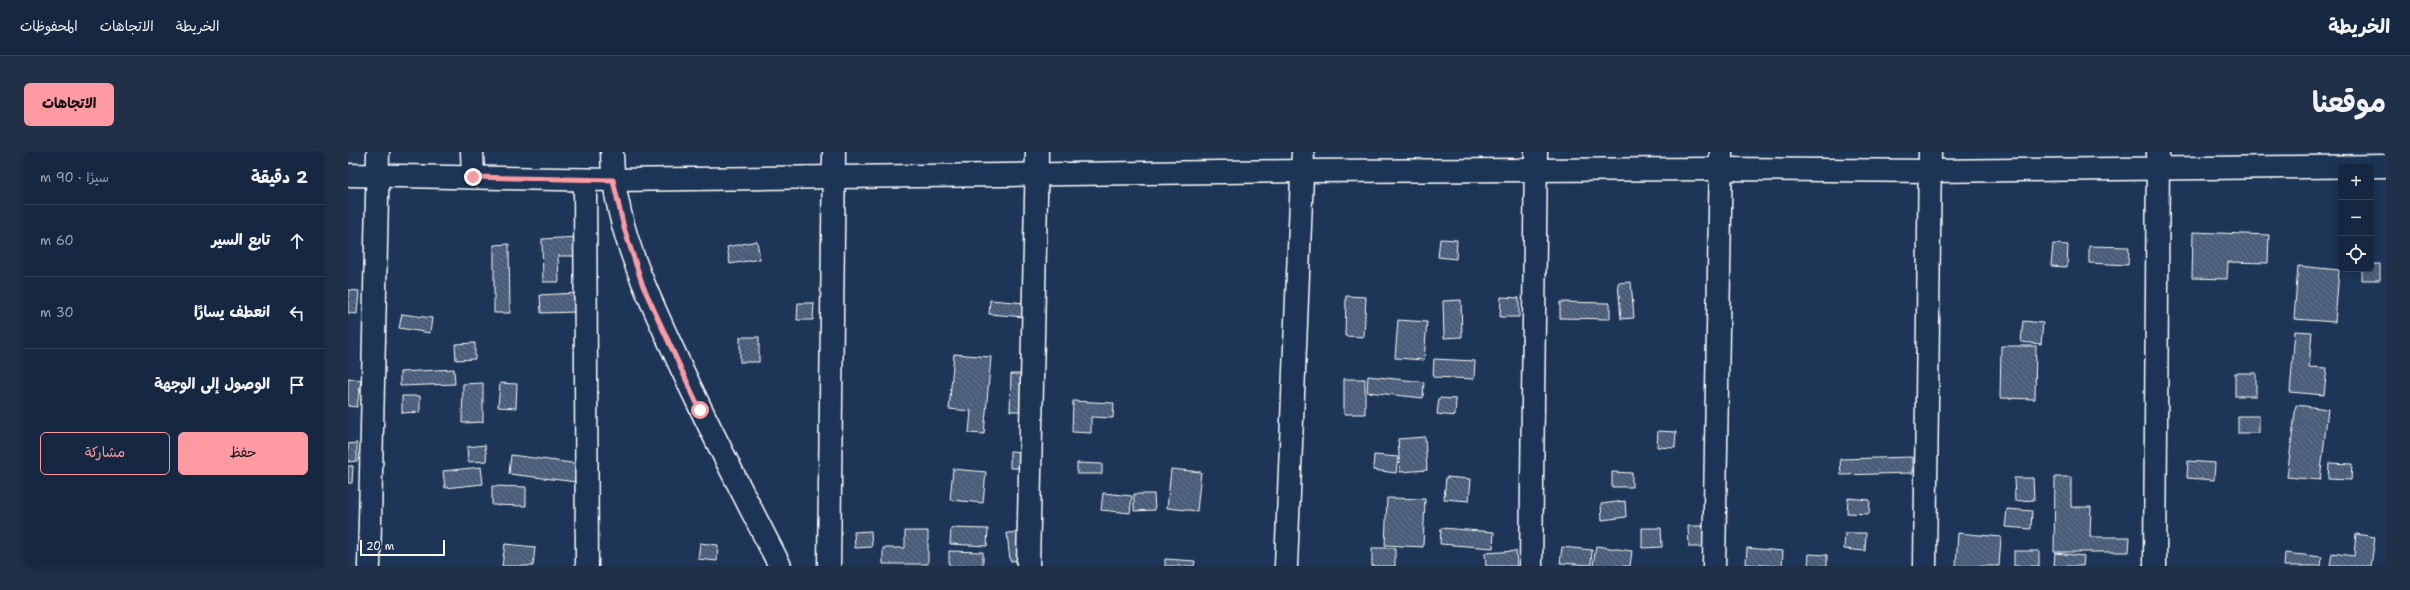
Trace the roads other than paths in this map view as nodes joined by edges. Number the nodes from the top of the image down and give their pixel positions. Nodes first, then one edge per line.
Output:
1 (378, 152) edge
2 (472, 152) edge
3 (612, 152) edge
4 (834, 152) edge
5 (1037, 152) edge
6 (1721, 160) edge
7 (2158, 160) edge
8 (1930, 161) edge
9 (1303, 162) edge
10 (1536, 162) edge
11 (2386, 166) edge
12 (348, 175) edge
13 (378, 175) junction
14 (835, 176) junction
15 (1037, 176) junction
16 (473, 177) junction
17 (585, 180) junction
18 (613, 180) junction
19 (369, 566) edge
20 (588, 566) edge
21 (780, 566) edge
22 (829, 566) edge
23 (1028, 566) edge
24 (1286, 566) edge
25 (1531, 566) edge
26 (1714, 566) edge
27 (1925, 566) edge
28 (2155, 566) edge

1 - 13 street
2 - 16 street
3 - 18 street
4 - 14 street
5 - 15 street
6 - 8 street
6 - 10 street
6 - 26 street
7 - 8 street
7 - 11 street
7 - 28 street
8 - 27 street
9 - 10 street
9 - 15 street
9 - 24 street
10 - 25 street
12 - 13 street
13 - 16 street
13 - 19 street
14 - 15 street
14 - 18 street
14 - 22 street
15 - 23 street
16 - 17 street
17 - 18 street
17 - 20 street
18 - 21 street

